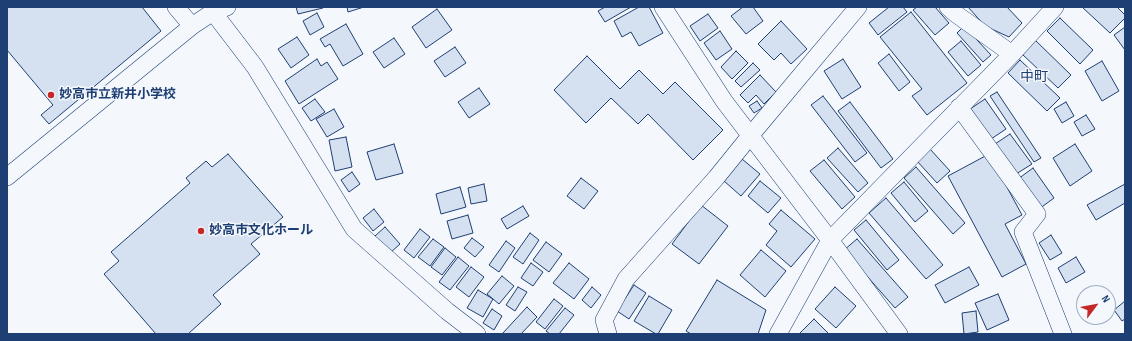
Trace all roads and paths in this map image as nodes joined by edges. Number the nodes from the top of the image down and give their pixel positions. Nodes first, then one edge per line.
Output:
1 (663, 7) edge
2 (858, 7) edge
3 (948, 7) edge
4 (1055, 7) edge
5 (178, 8) edge
6 (220, 9) edge
7 (192, 26) junction
8 (1012, 54) junction
9 (960, 108) junction
10 (750, 136) junction
11 (7, 177) edge
12 (830, 240) junction
13 (477, 334) edge
14 (608, 334) edge
15 (778, 334) edge
16 (899, 334) edge
17 (1063, 334) edge

1 - 10 street
2 - 10 street
3 - 8 street
4 - 8 street
5 - 7 street
6 - 7 street
6 - 13 street
7 - 11 street
8 - 9 street
9 - 12 street
9 - 17 street
10 - 12 street
10 - 14 street
12 - 15 street
12 - 16 street

